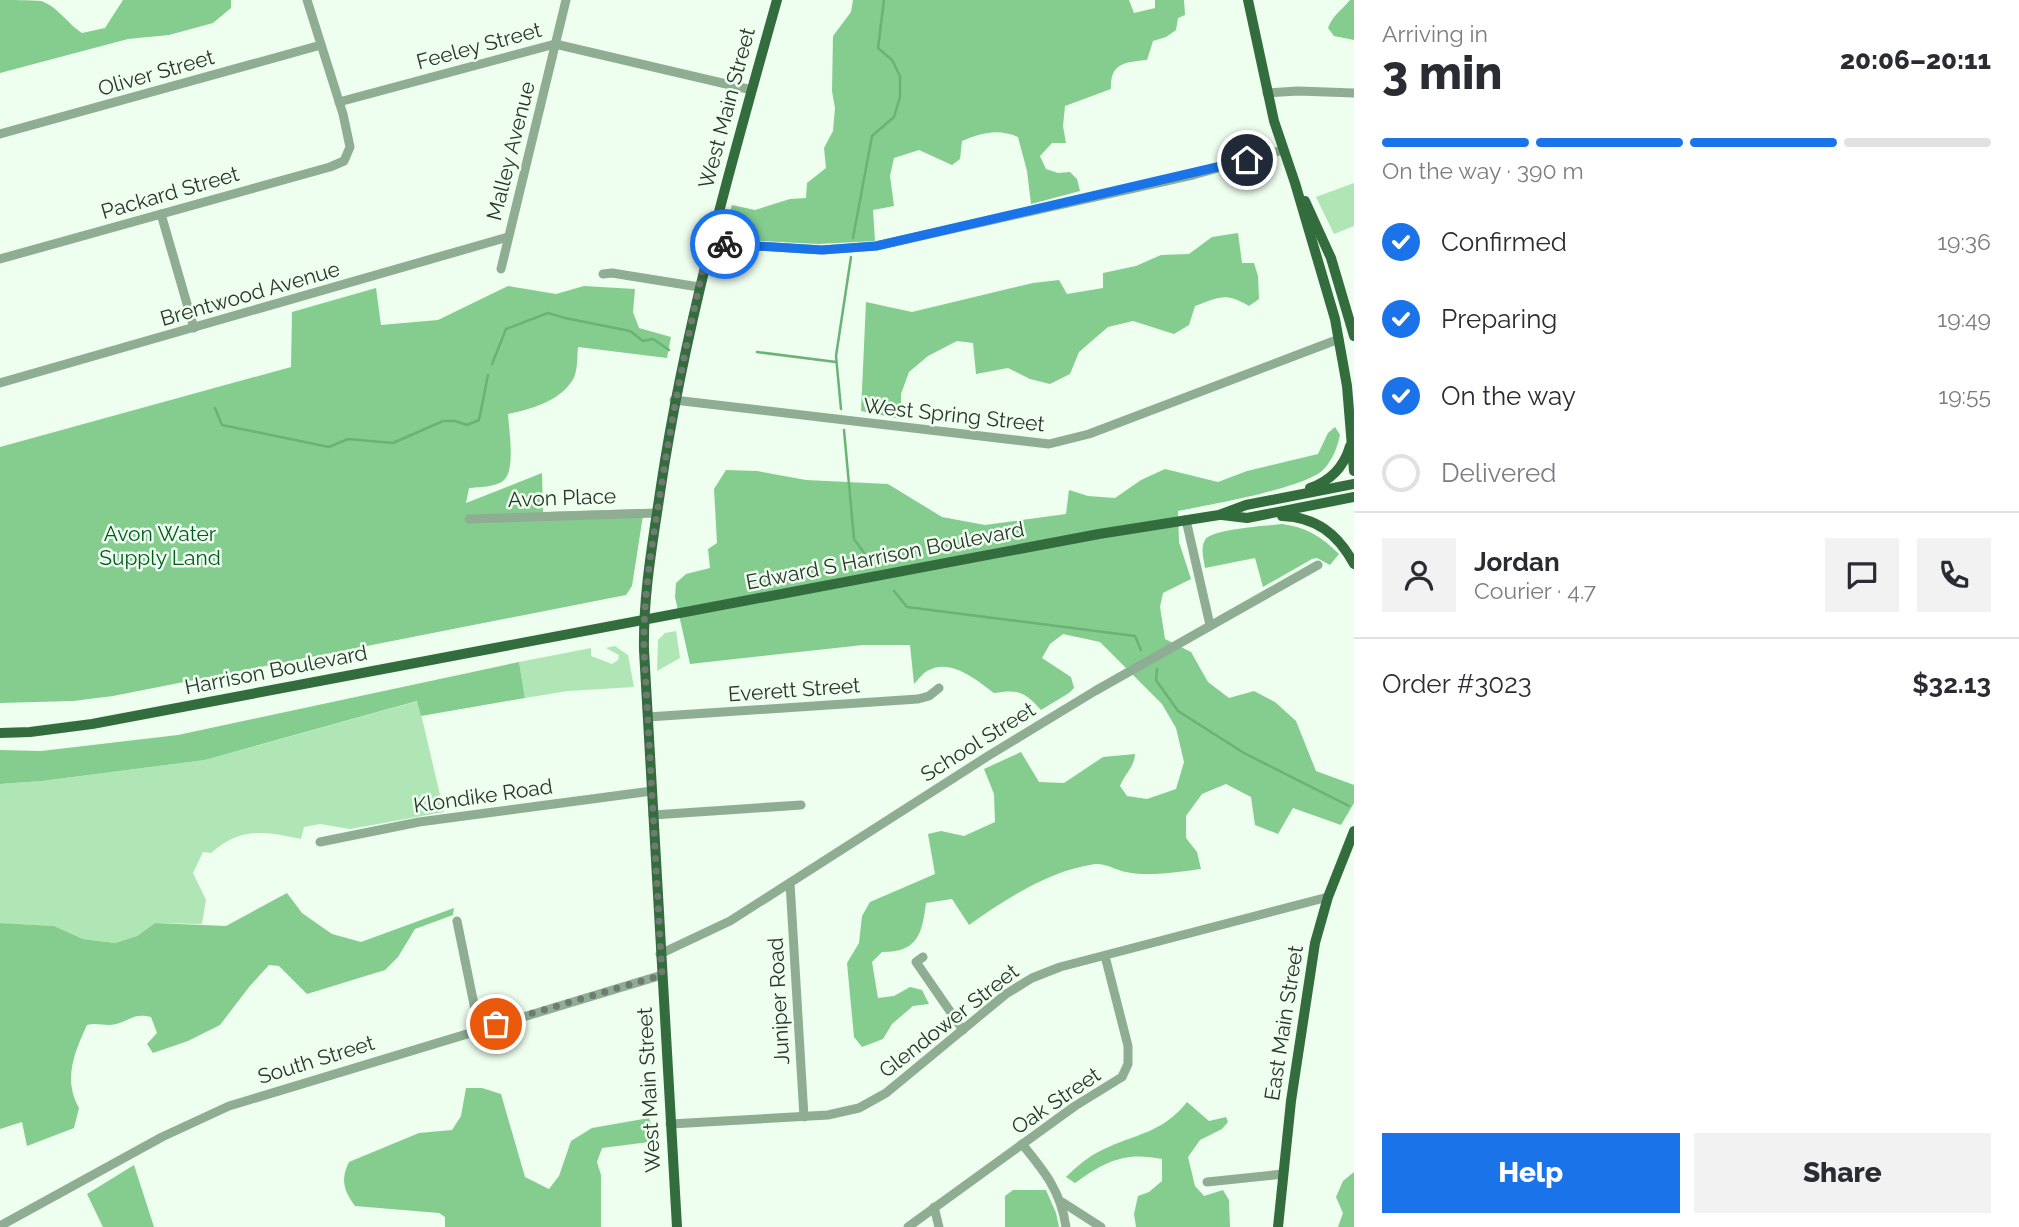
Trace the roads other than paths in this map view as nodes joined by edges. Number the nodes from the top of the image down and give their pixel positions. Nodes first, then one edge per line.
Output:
1 (307, 0) edge
2 (566, 0) edge
3 (777, 0) edge
4 (1248, 0) edge
5 (555, 44) junction
6 (321, 45) junction
7 (752, 90) junction
8 (1267, 93) junction
9 (1354, 93) edge
10 (339, 102) junction
11 (0, 134) edge
12 (1283, 150) junction
13 (1295, 183) junction
14 (161, 214) junction
15 (508, 237) junction
16 (709, 243) junction
17 (0, 259) edge
18 (501, 269) dead end
19 (603, 274) dead end
20 (699, 287) junction
21 (194, 328) junction
22 (1354, 334) edge
23 (1339, 339) junction
24 (0, 383) edge
25 (674, 400) junction
26 (1352, 440) junction
27 (1354, 471) edge
28 (1354, 484) edge
29 (1285, 497) junction
30 (1354, 497) edge
31 (657, 513) junction
32 (1219, 515) junction
33 (1247, 517) junction
34 (469, 519) dead end
35 (1186, 520) junction
36 (1354, 564) edge
37 (1318, 565) dead end
38 (643, 621) junction
39 (1210, 625) junction
40 (558, 637) joint
41 (939, 688) dead end
42 (648, 717) junction
43 (0, 733) edge
44 (652, 791) junction
45 (801, 805) dead end
46 (653, 815) junction
47 (1354, 831) edge
48 (320, 842) dead end
49 (790, 883) junction
50 (1328, 897) junction
51 (457, 921) dead end
52 (660, 954) junction
53 (1105, 956) junction
54 (923, 957) dead end
55 (662, 975) junction
56 (479, 1029) junction
57 (963, 1030) junction
58 (804, 1117) junction
59 (670, 1124) junction
60 (1022, 1144) junction
61 (1283, 1174) junction
62 (1207, 1182) dead end
63 (1062, 1202) junction
64 (934, 1207) junction
65 (0, 1226) edge
66 (677, 1227) edge
67 (908, 1227) edge
68 (939, 1227) edge
69 (1066, 1227) edge
70 (1101, 1227) edge
71 (1278, 1227) edge

1 - 6 street
2 - 5 street, Malley Avenue
3 - 7 main road, West Main Street
4 - 8 main road
5 - 7 street, Feeley Street
5 - 10 street, Feeley Street
5 - 15 street, Malley Avenue
6 - 10 street
6 - 11 street, Oliver Street
7 - 16 main road, West Main Street
8 - 9 street
8 - 12 main road
10 - 14 street, Packard Street
12 - 13 main road
12 - 16 street
13 - 22 main road
13 - 23 main road
14 - 17 street, Packard Street
14 - 21 street
15 - 18 street, Malley Avenue
15 - 21 street, Brentwood Avenue
16 - 20 main road, West Main Street
19 - 20 street
20 - 25 main road, West Main Street
21 - 24 street, Brentwood Avenue
22 - 23 main road
23 - 25 street, West Spring Street
23 - 26 main road
25 - 31 main road, West Main Street
26 - 27 main road
26 - 29 main road
28 - 29 main road, Edward S Harrison Boulevard
29 - 32 main road, Edward S Harrison Boulevard
30 - 33 main road, Edward S Harrison Boulevard
31 - 34 street, Avon Place
31 - 38 main road, West Main Street
32 - 33 main road, Edward S Harrison Boulevard
32 - 35 main road, Edward S Harrison Boulevard
33 - 36 main road
35 - 38 main road, Edward S Harrison Boulevard
35 - 39 street
37 - 39 street, School Street
38 - 40 main road, Edward S Harrison Boulevard
38 - 42 main road, West Main Street
39 - 49 street, School Street
40 - 43 main road, Harrison Boulevard
41 - 42 street, Everett Street
42 - 44 main road, West Main Street
44 - 46 main road, West Main Street
44 - 48 street, Klondike Road
45 - 46 street
46 - 52 main road, West Main Street
47 - 50 main road, East Main Street
49 - 52 street, School Street
49 - 58 street, Juniper Road
50 - 53 street, Glendower Street
50 - 61 main road, East Main Street
51 - 56 street
52 - 55 main road, West Main Street
53 - 57 street, Glendower Street
53 - 60 street, Oak Street
54 - 57 street
55 - 56 street, South Street
55 - 59 main road, West Main Street
56 - 65 street, South Street
57 - 58 street, Glendower Street
58 - 59 street, Glendower Street
59 - 66 main road, West Main Street
60 - 63 street
60 - 64 street, Oak Street
61 - 62 street
61 - 71 main road, East Main Street
63 - 69 street
63 - 70 street
64 - 67 street, Oak Street
64 - 68 street

